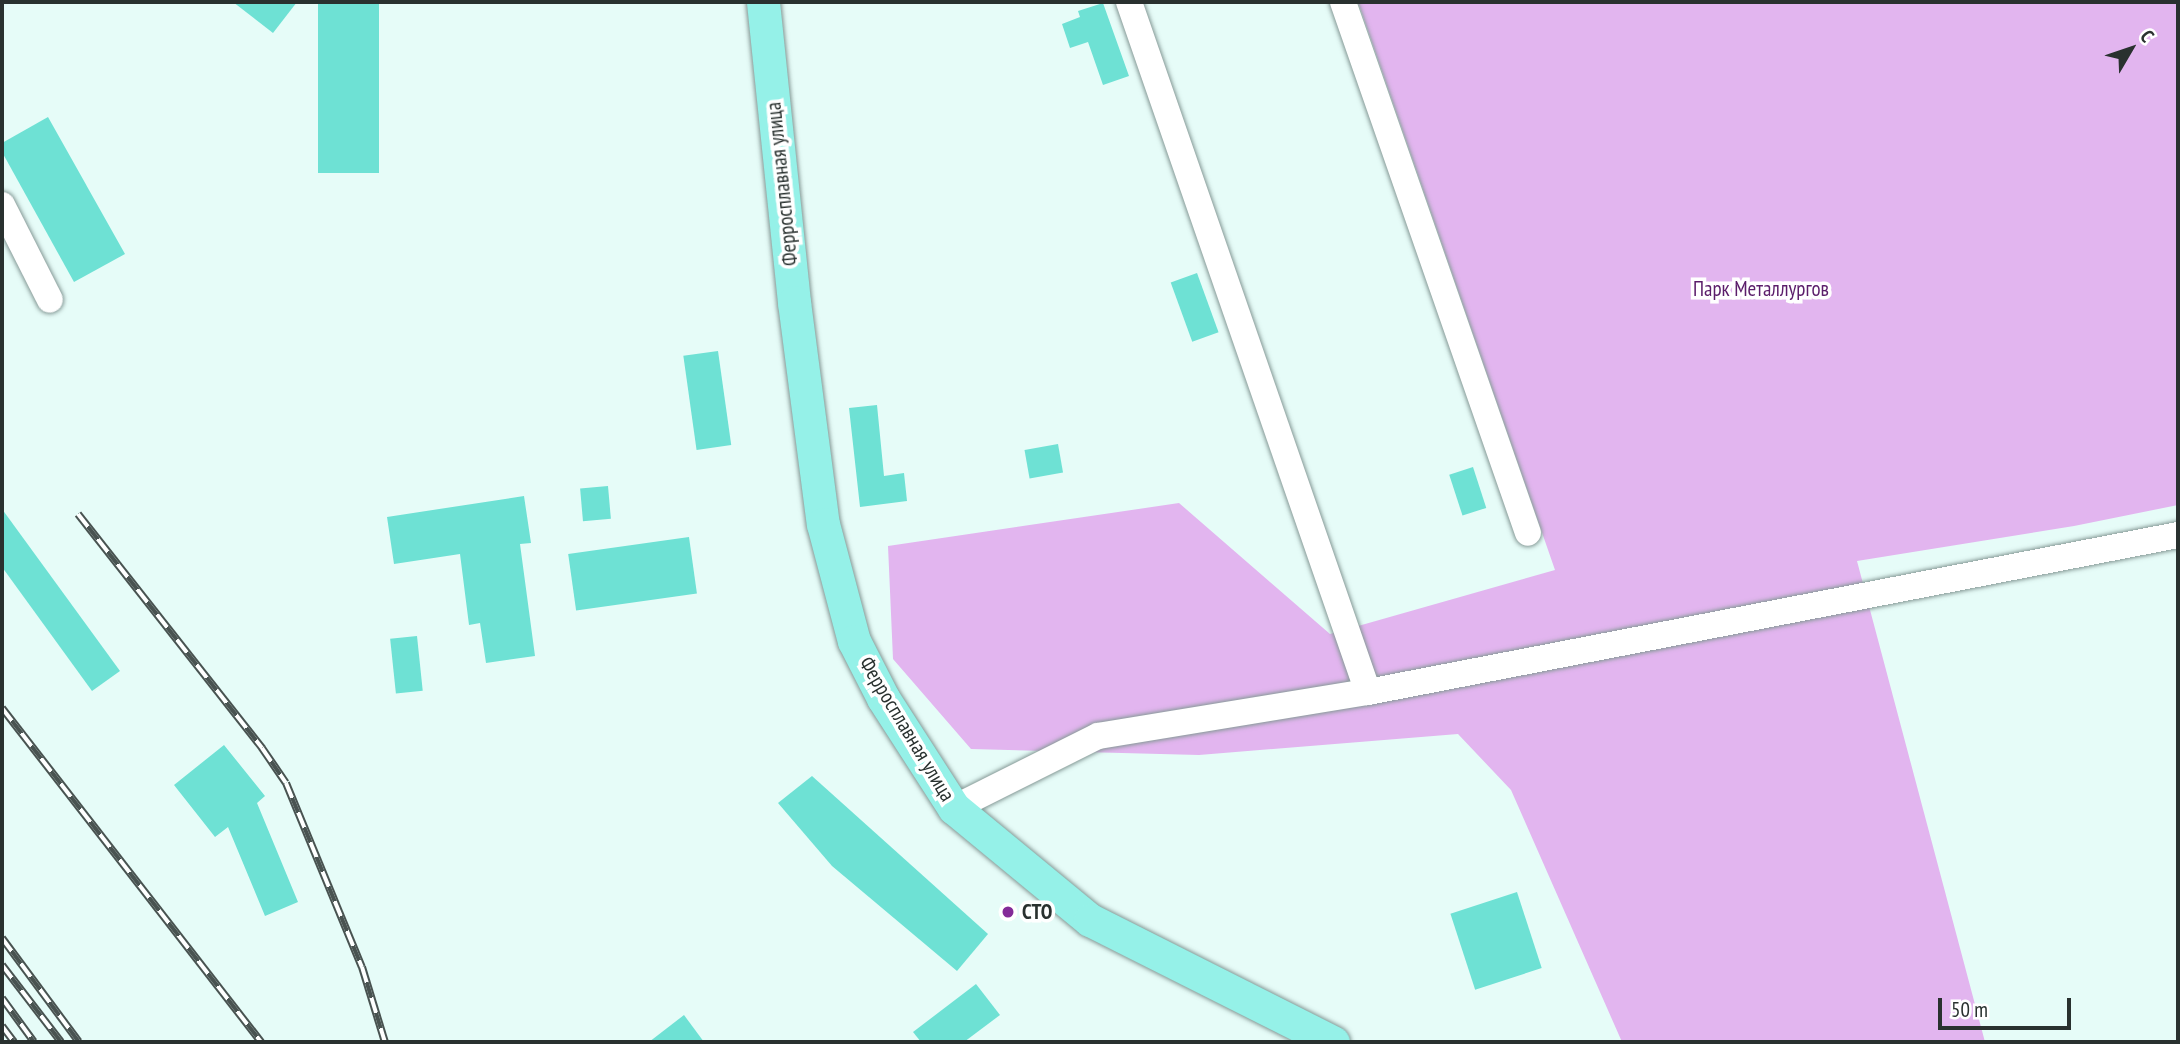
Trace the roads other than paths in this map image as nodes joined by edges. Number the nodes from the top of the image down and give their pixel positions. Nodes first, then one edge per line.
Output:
1 (763, 2) edge
2 (1129, 2) edge
3 (1343, 2) edge
4 (2, 205) edge
5 (50, 300) dead end
6 (1528, 533) dead end
7 (2178, 535) edge
8 (1368, 692) junction
9 (954, 808) junction
10 (1333, 1042) edge

1 - 9 main road, Ферросплавная улица
2 - 8 street
3 - 6 street
4 - 5 street
7 - 8 street
8 - 9 street
9 - 10 main road, Ферросплавная улица

